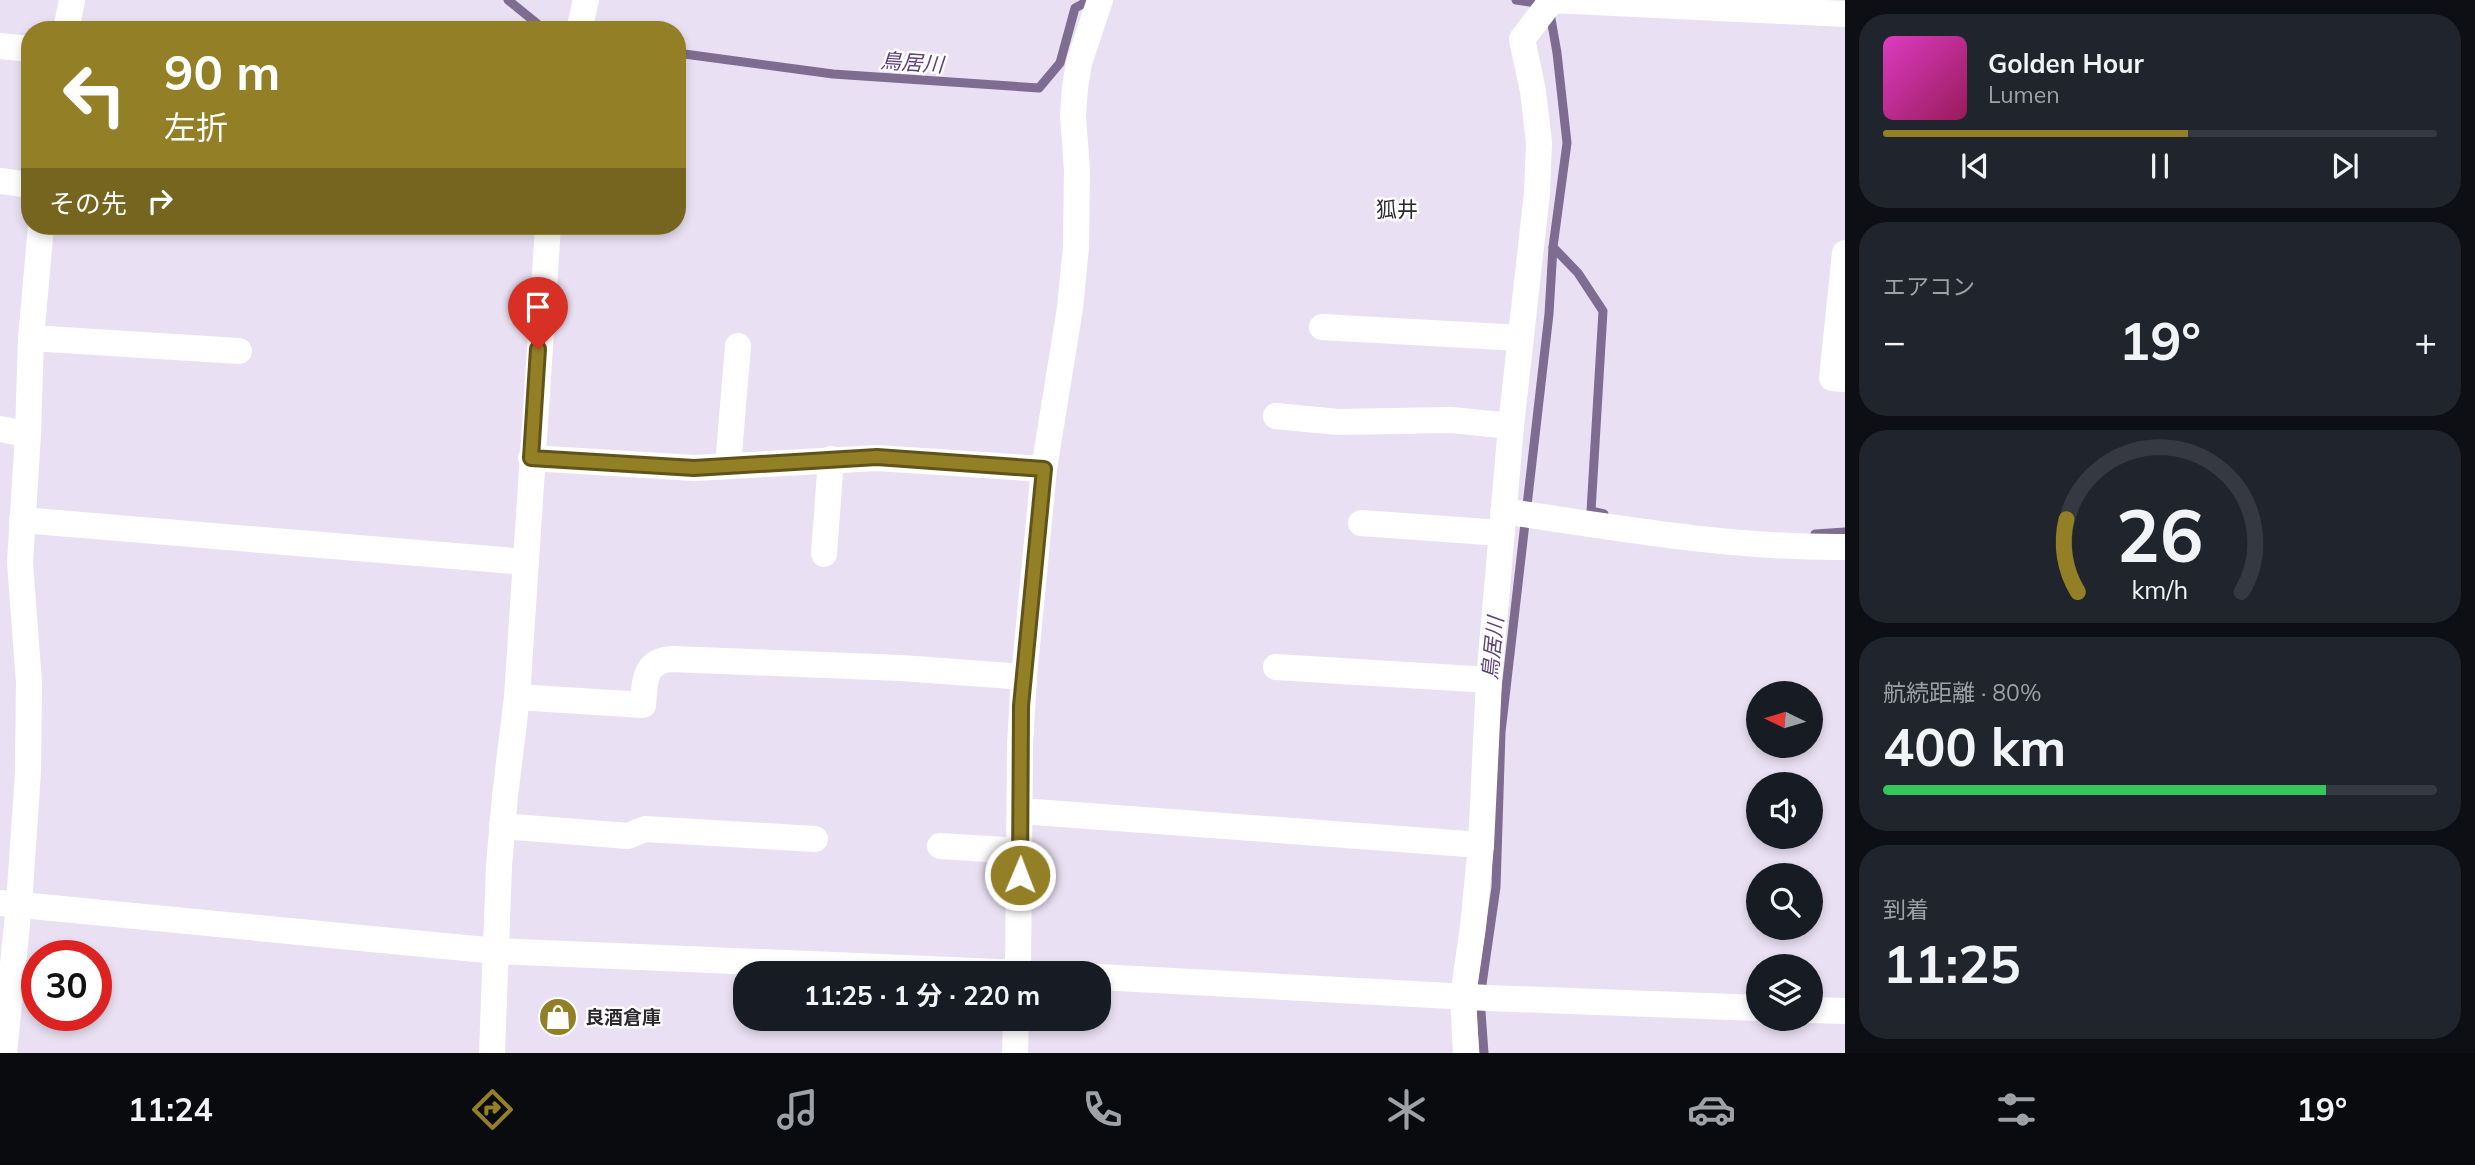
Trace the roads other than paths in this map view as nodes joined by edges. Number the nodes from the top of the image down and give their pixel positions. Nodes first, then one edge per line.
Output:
1 (72, 0) edge
2 (1552, 0) edge
3 (1100, 3) edge
4 (1845, 14) edge
5 (68, 21) edge
6 (0, 46) edge
7 (21, 48) edge
8 (0, 181) edge
9 (21, 183) edge
10 (40, 235) edge
11 (547, 235) edge
12 (1845, 253) edge
13 (1322, 327) dead end
14 (31, 338) junction
15 (1521, 338) junction
16 (738, 346) dead end
17 (239, 351) dead end
18 (1845, 379) edge
19 (1276, 416) dead end
20 (1511, 426) junction
21 (0, 429) edge
22 (28, 435) junction
23 (531, 458) junction
24 (831, 458) junction
25 (728, 465) junction
26 (1044, 469) junction
27 (22, 520) junction
28 (1502, 522) junction
29 (1362, 523) dead end
30 (1845, 547) edge
31 (824, 554) dead end
32 (526, 562) junction
33 (1276, 667) dead end
34 (1024, 677) junction
35 (1489, 680) junction
36 (517, 697) junction
37 (1021, 811) junction
38 (502, 827) junction
39 (815, 839) dead end
40 (1481, 845) junction
41 (940, 846) dead end
42 (1020, 851) junction
43 (9, 904) edge
44 (496, 951) junction
45 (734, 961) edge
46 (1020, 961) edge
47 (1111, 978) edge
48 (1475, 997) junction
49 (1746, 1007) edge
50 (1823, 1011) edge
51 (1845, 1012) edge
52 (1016, 1031) edge
53 (4, 1053) edge
54 (492, 1053) edge
55 (1015, 1053) edge
56 (1466, 1053) edge

1 - 5 street
2 - 4 street
2 - 15 street
3 - 26 street
6 - 7 street
8 - 9 street
10 - 14 street
11 - 23 street
12 - 18 street
13 - 15 street
14 - 17 street
14 - 22 street
15 - 20 street
16 - 25 street
19 - 20 street
20 - 28 street
21 - 22 street
22 - 27 street
23 - 25 street
23 - 32 street
24 - 25 street
24 - 26 street
24 - 31 street
26 - 34 street
27 - 32 street
27 - 43 street
28 - 29 street
28 - 30 street
28 - 35 street
32 - 36 street
33 - 35 street
34 - 36 street
34 - 37 street
35 - 40 street
36 - 38 street
37 - 40 street
37 - 42 street
38 - 39 street
38 - 44 street
40 - 48 street
41 - 42 street
42 - 46 street
43 - 44 street
43 - 53 street
44 - 45 street
44 - 54 street
47 - 48 street
48 - 49 street
48 - 56 street
50 - 51 street
52 - 55 street

